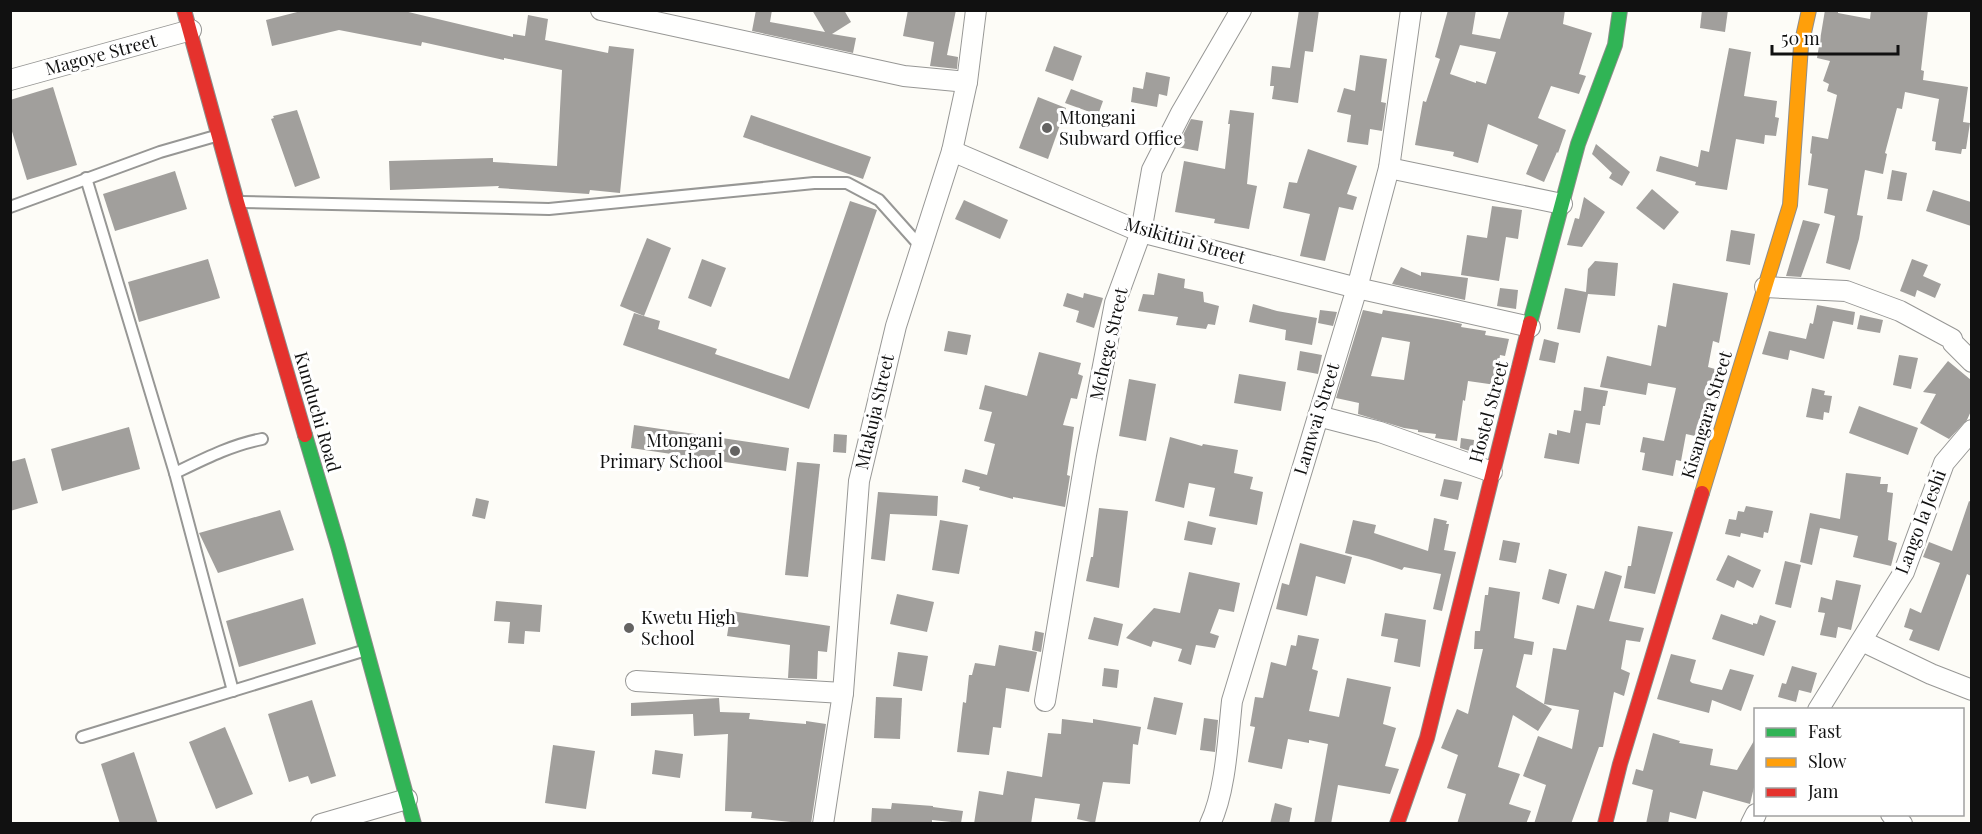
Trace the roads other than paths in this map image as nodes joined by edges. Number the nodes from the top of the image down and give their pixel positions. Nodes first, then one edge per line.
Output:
1 (184, 10) edge
2 (602, 10) edge
3 (976, 10) edge
4 (1240, 10) edge
5 (1411, 10) edge
6 (1620, 10) edge
7 (1809, 10) edge
8 (191, 30) junction
9 (10, 80) edge
10 (968, 82) junction
11 (219, 135) junction
12 (952, 151) junction
13 (1389, 168) junction
14 (86, 178) junction
15 (237, 202) junction
16 (1562, 204) junction
17 (10, 207) edge
18 (1141, 232) junction
19 (921, 247) junction
20 (1765, 287) junction
21 (1357, 288) junction
22 (1530, 327) junction
23 (1971, 362) edge
24 (1318, 416) junction
25 (1971, 430) edge
26 (262, 439) dead end
27 (1491, 472) junction
28 (175, 473) junction
29 (1862, 641) junction
30 (366, 650) junction
31 (636, 681) dead end
32 (1971, 690) edge
33 (233, 692) junction
34 (843, 693) junction
35 (1045, 701) dead end
36 (1819, 708) edge
37 (82, 737) dead end
38 (407, 799) junction
39 (321, 824) edge
40 (414, 824) edge
41 (823, 824) edge
42 (1210, 824) edge
43 (1397, 824) edge
44 (1605, 824) edge

1 - 8 street, Kunduchi Road
2 - 10 street
3 - 10 street, Mtakuja Street
4 - 18 street, Mchege Street
5 - 13 street, Lamwai Street
6 - 16 street, Hostel Street
7 - 20 street, Kisangara Street
8 - 9 street, Magoye Street
8 - 11 street, Kunduchi Road
10 - 12 street, Mtakuja Street
11 - 14 lane
11 - 15 street, Kunduchi Road
12 - 18 street, Msikitini Street
12 - 19 street, Mtakuja Street
13 - 16 street
13 - 21 street, Lamwai Street
14 - 17 lane
14 - 28 lane
15 - 19 lane
15 - 30 street, Kunduchi Road
16 - 22 street, Hostel Street
18 - 21 street, Msikitini Street
18 - 35 street, Mchege Street
19 - 34 street, Mtakuja Street
20 - 23 street
20 - 44 street, Kisangara Street
21 - 22 street, Msikitini Street
21 - 24 street, Lamwai Street
22 - 27 street, Hostel Street
24 - 27 street
24 - 42 street, Lamwai Street
25 - 29 street, Lango la Jeshi
26 - 28 lane
27 - 43 street, Hostel Street
28 - 33 lane
29 - 32 street
29 - 36 street, Lango la Jeshi
30 - 33 lane
30 - 38 street, Kunduchi Road
31 - 34 street
33 - 37 lane
34 - 41 street, Mtakuja Street
38 - 39 street
38 - 40 street, Kunduchi Road

